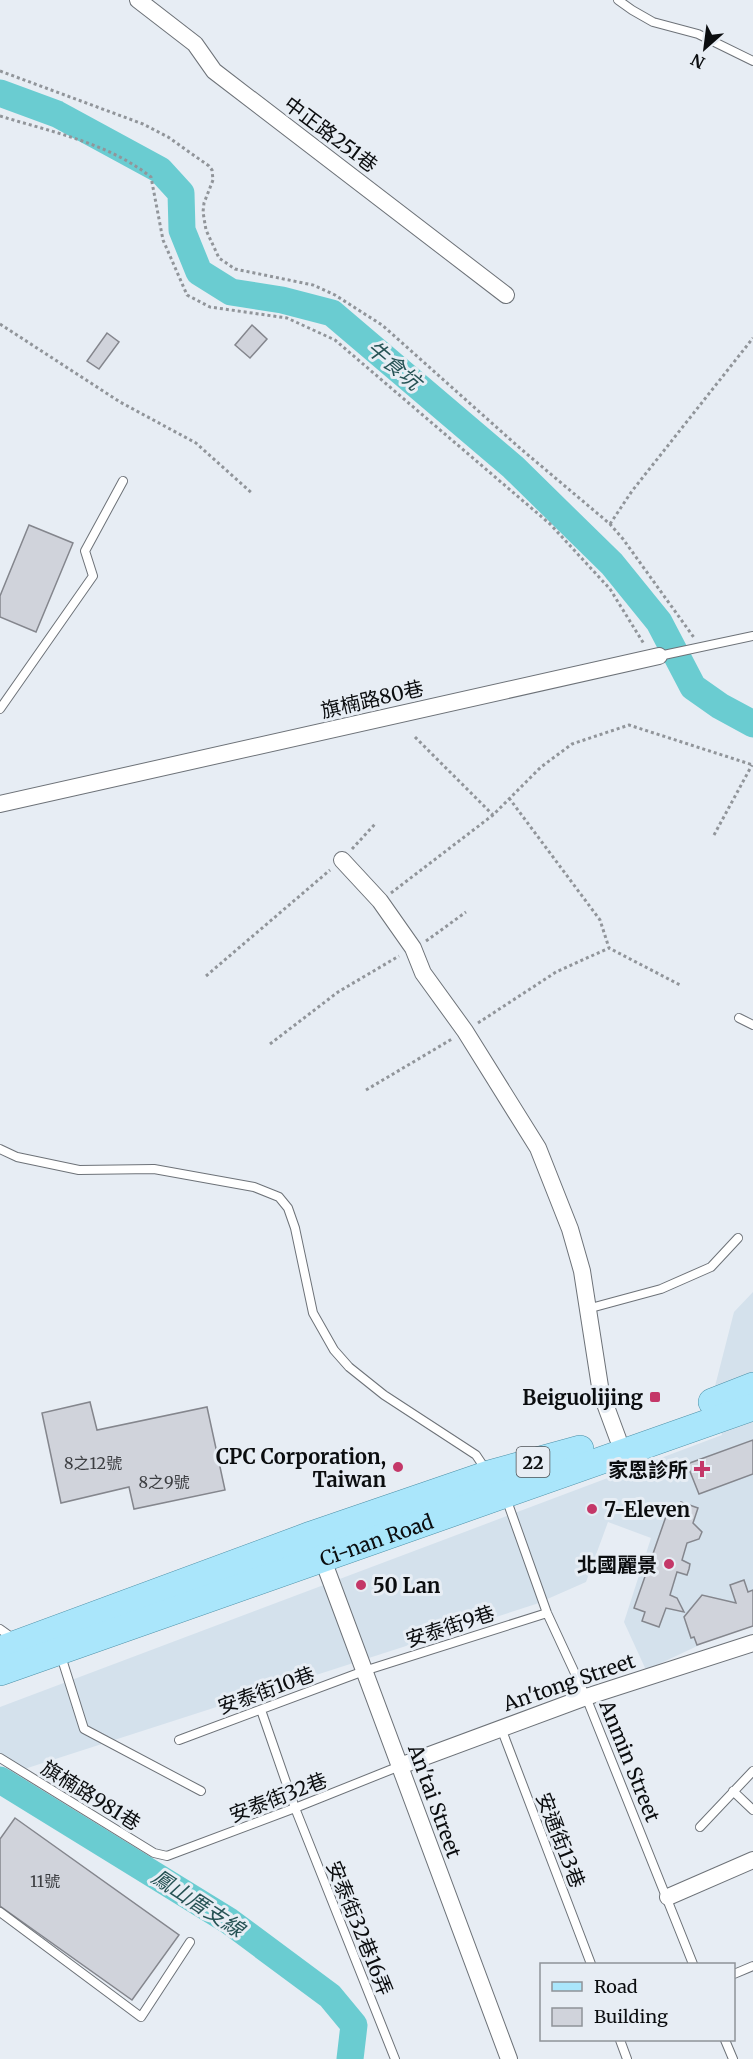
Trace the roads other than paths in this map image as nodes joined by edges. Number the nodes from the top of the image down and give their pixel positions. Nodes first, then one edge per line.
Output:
1 (138, 0) edge
2 (618, 0) edge
3 (753, 61) edge
4 (506, 295) dead end
5 (123, 481) dead end
6 (753, 636) edge
7 (656, 657) joint
8 (0, 709) edge
9 (0, 804) edge
10 (342, 860) road end
11 (739, 1017) dead end
12 (753, 1025) edge
13 (0, 1149) edge
14 (738, 1238) dead end
15 (587, 1309) junction
16 (753, 1386) edge
17 (753, 1407) edge
18 (618, 1439) junction
19 (497, 1483) junction
20 (317, 1546) junction
21 (547, 1612) junction
22 (6, 1640) edge
23 (56, 1640) junction
24 (753, 1643) edge
25 (364, 1671) junction
26 (0, 1672) edge
27 (586, 1697) junction
28 (261, 1710) junction
29 (500, 1728) junction
30 (178, 1740) dead end
31 (0, 1758) edge
32 (400, 1766) junction
33 (753, 1771) edge
34 (201, 1791) dead end
35 (734, 1791) junction
36 (295, 1809) junction
37 (753, 1810) edge
38 (700, 1827) dead end
39 (167, 1856) joint
40 (753, 1860) edge
41 (668, 1897) junction
42 (0, 1912) edge
43 (190, 1942) dead end
44 (590, 1963) edge
45 (692, 1963) edge
46 (753, 1966) edge
47 (735, 1974) edge
48 (620, 2041) edge
49 (725, 2041) edge
50 (395, 2059) edge
51 (508, 2059) edge
52 (627, 2059) edge
53 (733, 2059) edge

1 - 4 street, 中正路251巷
2 - 3 lane
5 - 8 lane
6 - 7 lane, 旗楠路80巷
7 - 9 street, 旗楠路80巷
10 - 15 street
11 - 12 lane
13 - 19 lane, Anmin Street
14 - 15 lane
15 - 18 street
16 - 18 main road, Ci-nan Road / 22
17 - 19 main road, Ci-nan Road / 22
18 - 19 main road, Ci-nan Road / 22
19 - 20 main road, Ci-nan Road / 22
19 - 21 lane, Anmin Street
20 - 23 main road, Ci-nan Road / 22
20 - 25 street, An'tai Street
21 - 25 lane, 安泰街9巷
21 - 27 lane, Anmin Street
22 - 23 main road, Ci-nan Road / 22
23 - 26 main road, Ci-nan Road / 22
23 - 34 lane
24 - 27 street, An'tong Street
25 - 28 lane, 安泰街10巷
25 - 32 street, An'tai Street
27 - 29 street, An'tong Street
27 - 41 lane, Anmin Street
28 - 30 lane, 安泰街10巷
28 - 36 lane, 安泰街32巷16弄
29 - 32 street, An'tong Street
29 - 44 lane, 安通街13巷
31 - 39 lane, 旗楠路981巷
32 - 36 lane, 安泰街32巷
32 - 51 street, An'tai Street
33 - 35 lane
35 - 37 lane
35 - 38 lane
36 - 39 lane, 安泰街32巷
36 - 50 lane, 安泰街32巷16弄
40 - 41 street
41 - 45 lane, Anmin Street
42 - 43 lane
46 - 47 lane
48 - 52 lane
49 - 53 lane

